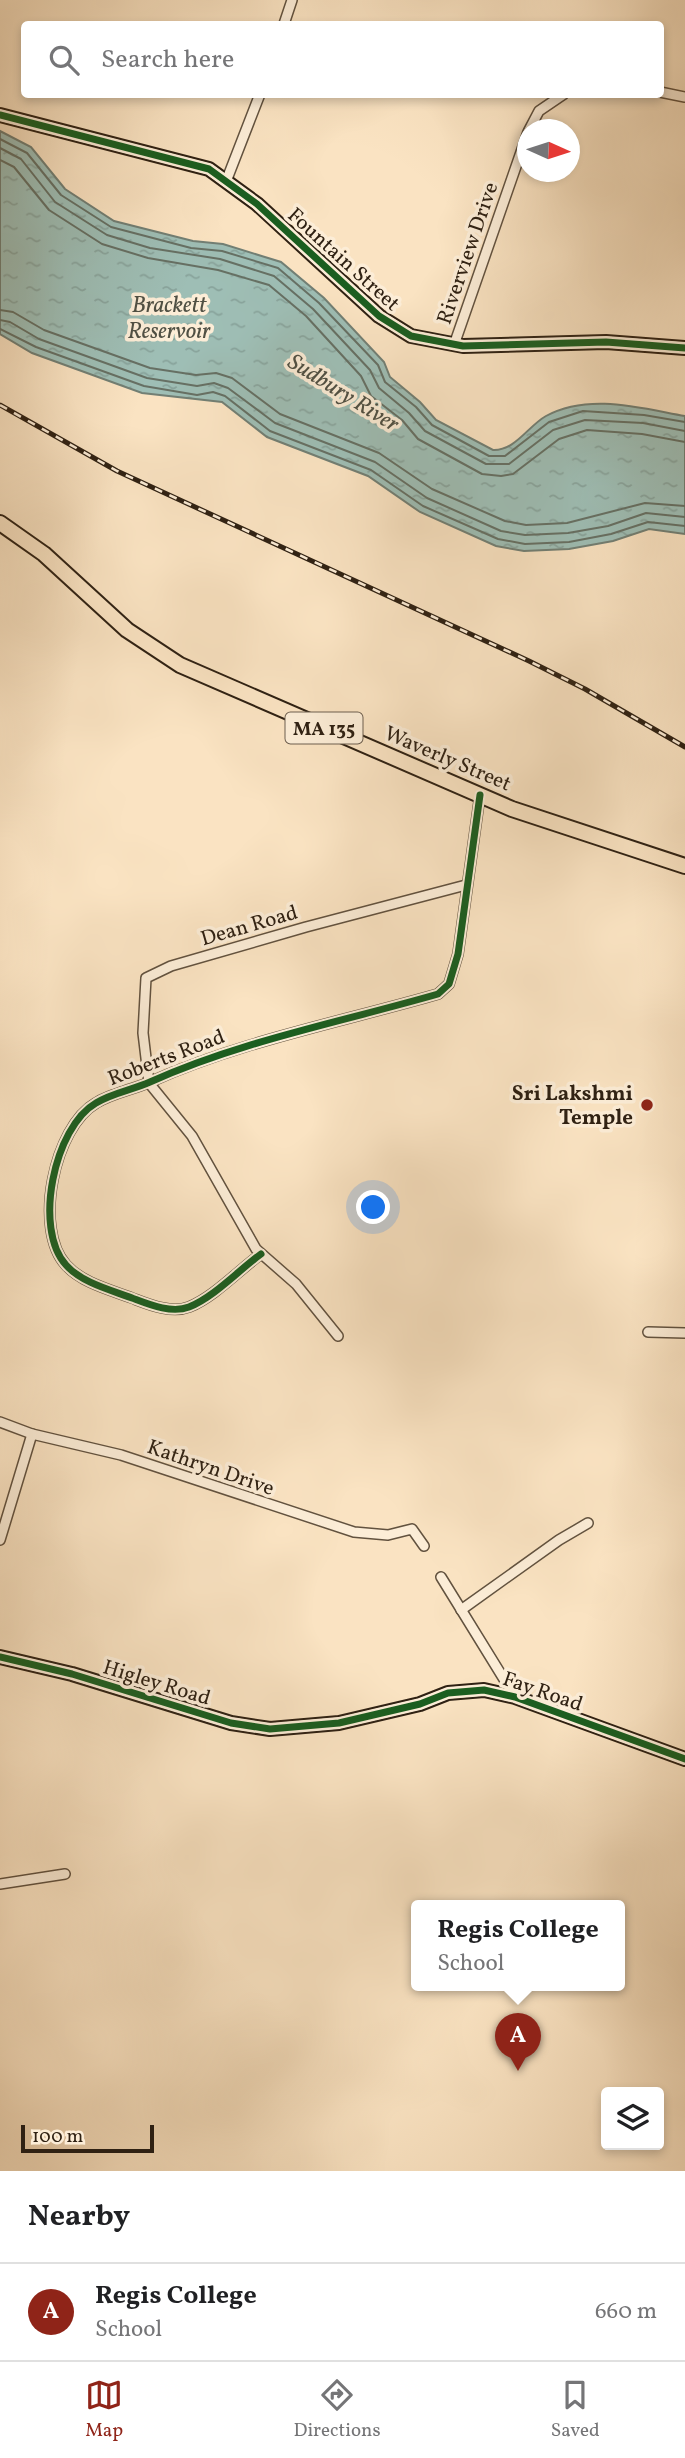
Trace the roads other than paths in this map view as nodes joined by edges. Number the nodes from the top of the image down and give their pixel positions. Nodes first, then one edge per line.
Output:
1 (292, 0) edge
2 (285, 21) edge
3 (664, 93) edge
4 (685, 97) edge
5 (258, 98) edge
6 (558, 98) edge
7 (0, 115) edge
8 (535, 119) edge
9 (517, 163) edge
10 (227, 179) junction
11 (454, 345) junction
12 (685, 348) edge
13 (0, 523) edge
14 (480, 795) junction
15 (685, 866) edge
16 (466, 885) junction
17 (149, 1083) junction
18 (261, 1254) junction
19 (648, 1332) dead end
20 (685, 1333) edge
21 (338, 1336) dead end
22 (0, 1422) edge
23 (32, 1434) junction
24 (589, 1523) dead end
25 (0, 1540) edge
26 (424, 1546) dead end
27 (442, 1577) dead end
28 (461, 1610) junction
29 (0, 1657) edge
30 (515, 1697) junction
31 (305, 1727) joint
32 (685, 1759) edge
33 (65, 1874) dead end
34 (0, 1884) edge

1 - 2 street
3 - 4 street
5 - 10 street
6 - 8 street, Riverview Drive
7 - 10 street, Fountain Street
9 - 11 street, Riverview Drive
10 - 11 street, Fountain Street
11 - 12 street, Fountain Street
13 - 14 main road, Waverly Street / MA 135
14 - 15 main road, Waverly Street / MA 135
14 - 16 street, Roberts Road
16 - 17 street, Roberts Road
16 - 17 street, Dean Road
17 - 18 street
17 - 18 street, Roberts Road
18 - 21 street
19 - 20 street
22 - 23 street, Kathryn Drive
23 - 25 street
23 - 26 street, Kathryn Drive
24 - 28 street
27 - 28 street
28 - 30 street
29 - 31 street, Higley Road
30 - 31 street, Fay Road
30 - 32 street, Fay Road
33 - 34 street

